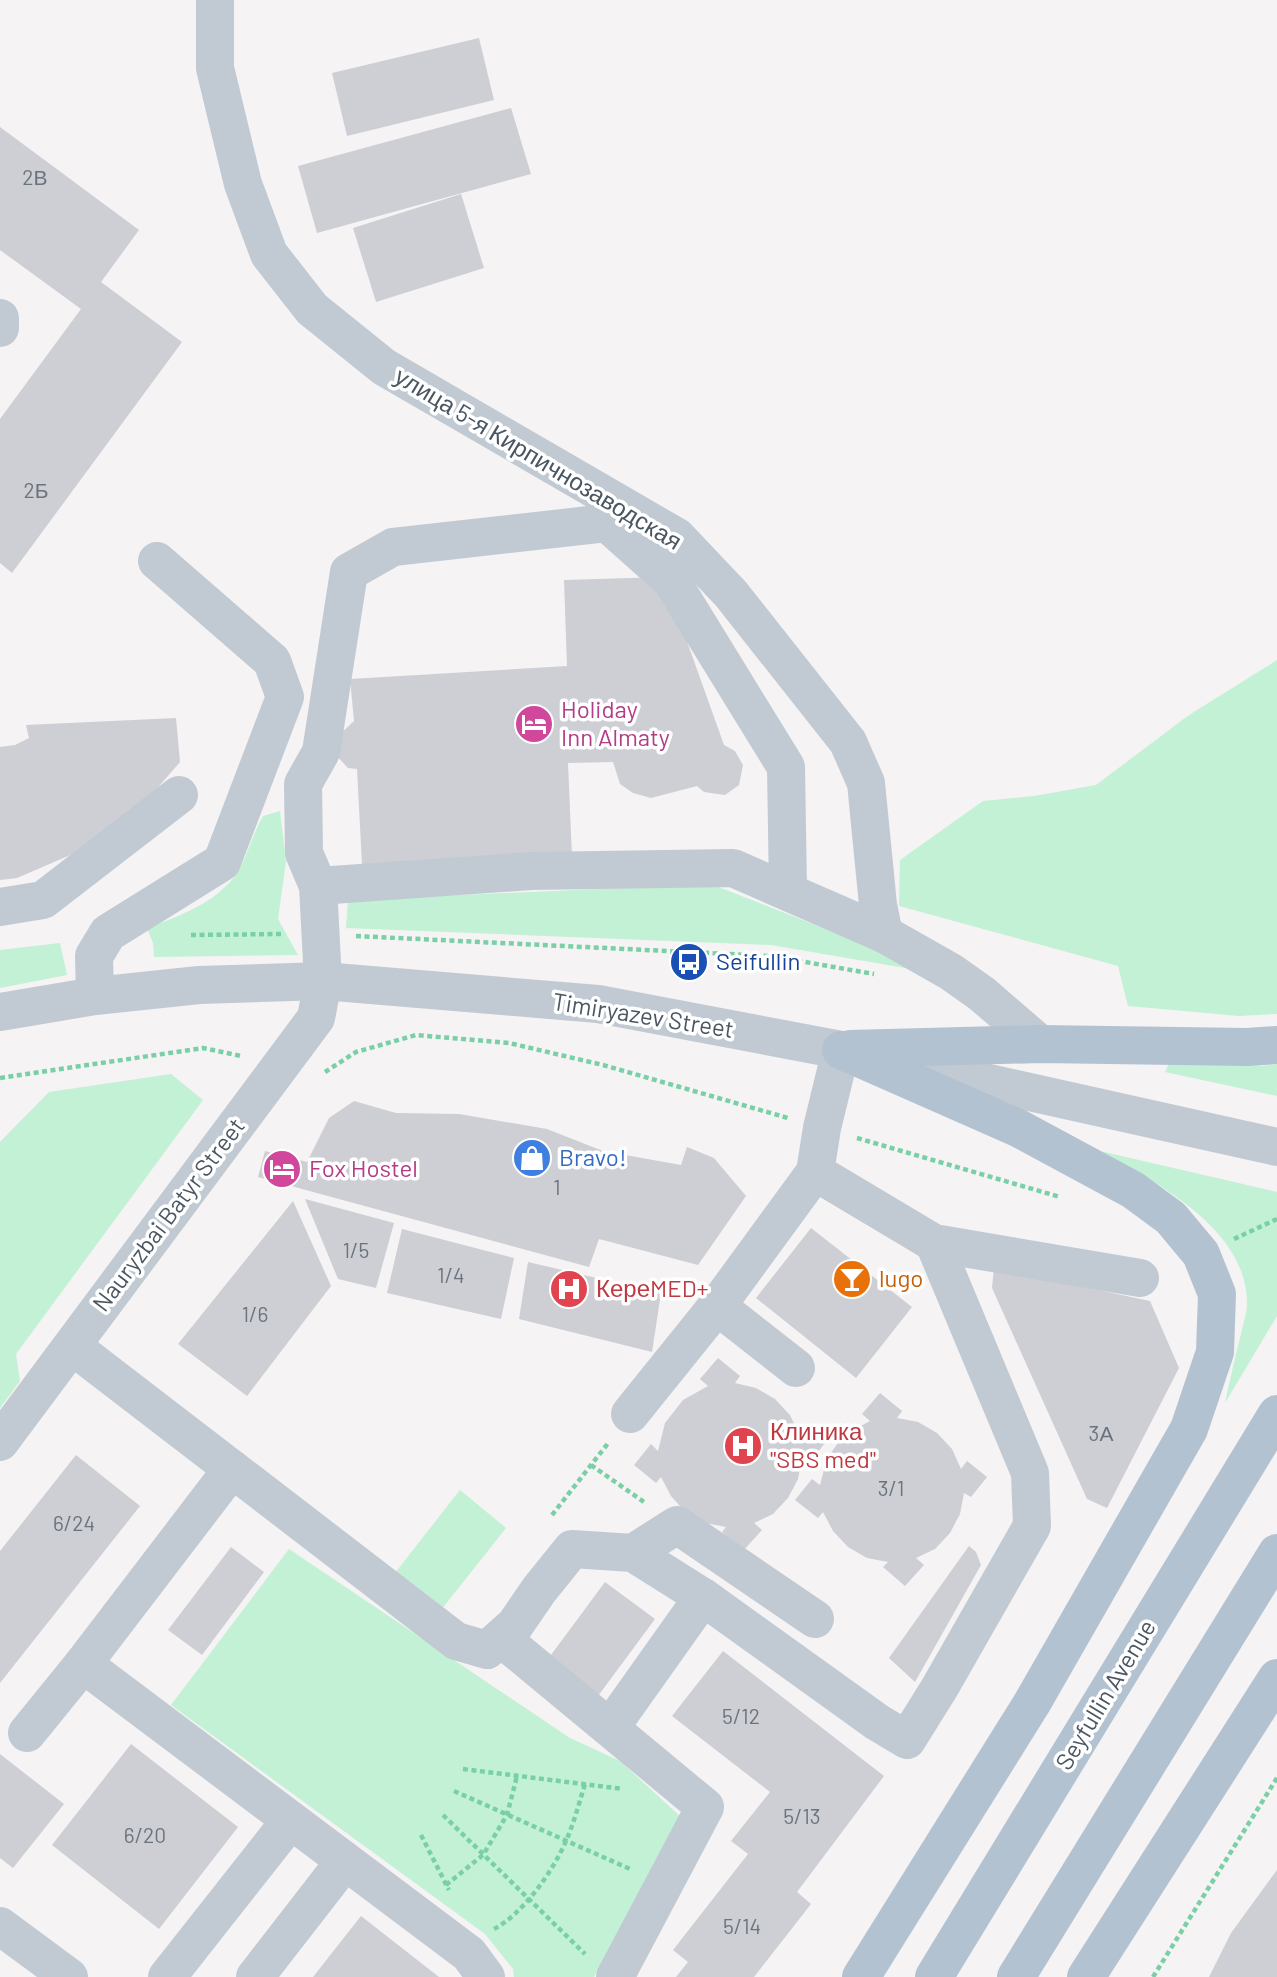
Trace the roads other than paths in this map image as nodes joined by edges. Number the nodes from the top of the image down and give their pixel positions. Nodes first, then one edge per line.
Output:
1 (212, 2) edge
2 (0, 318) edge
3 (0, 328) edge
4 (158, 561) dead end
5 (179, 795) dead end
6 (318, 886) junction
7 (788, 891) junction
8 (0, 907) edge
9 (884, 934) junction
10 (323, 981) junction
11 (95, 996) junction
12 (0, 1012) edge
13 (1040, 1044) junction
14 (1277, 1045) edge
15 (841, 1050) junction
16 (1277, 1147) edge
17 (814, 1172) junction
18 (934, 1243) junction
19 (1140, 1278) dead end
20 (717, 1306) junction
21 (72, 1346) junction
22 (796, 1368) dead end
23 (630, 1414) dead end
24 (1277, 1414) edge
25 (0, 1442) edge
26 (232, 1469) junction
27 (633, 1553) junction
28 (1277, 1553) edge
29 (703, 1597) junction
30 (815, 1619) dead end
31 (501, 1638) junction
32 (83, 1664) junction
33 (1277, 1678) edge
34 (610, 1728) junction
35 (27, 1733) dead end
36 (290, 1821) junction
37 (345, 1861) junction
38 (0, 1926) edge
39 (603, 1968) edge
40 (69, 1977) edge
41 (167, 1977) edge
42 (256, 1977) edge
43 (486, 1977) edge
44 (861, 1977) edge
45 (934, 1977) edge
46 (1016, 1977) edge
47 (1086, 1977) edge

1 - 9 street, улица 5-я Кирпичнозаводская
2 - 3 street
4 - 11 street
5 - 8 street
6 - 7 street
6 - 7 street
6 - 10 street, Nauryzbai Batyr Street
7 - 9 street
9 - 13 street
10 - 11 street, Timiryazev Street
10 - 15 street, Timiryazev Street
10 - 21 street, Nauryzbai Batyr Street
11 - 12 street, Timiryazev Street
13 - 14 main road
13 - 15 main road
15 - 16 street, Timiryazev Street
15 - 17 street
15 - 44 main road
17 - 18 street
17 - 20 street
18 - 19 street
18 - 29 street
20 - 22 street
20 - 23 street
21 - 25 street, Nauryzbai Batyr Street
21 - 26 street
24 - 45 main road, Seyfullin Avenue
26 - 31 street
26 - 32 street
27 - 29 street
27 - 30 street
27 - 31 street
28 - 46 main road
29 - 34 street
31 - 34 street
32 - 35 street
32 - 36 street
33 - 47 main road
34 - 39 street
36 - 37 street
36 - 41 street
37 - 42 street
37 - 43 street
38 - 40 street

